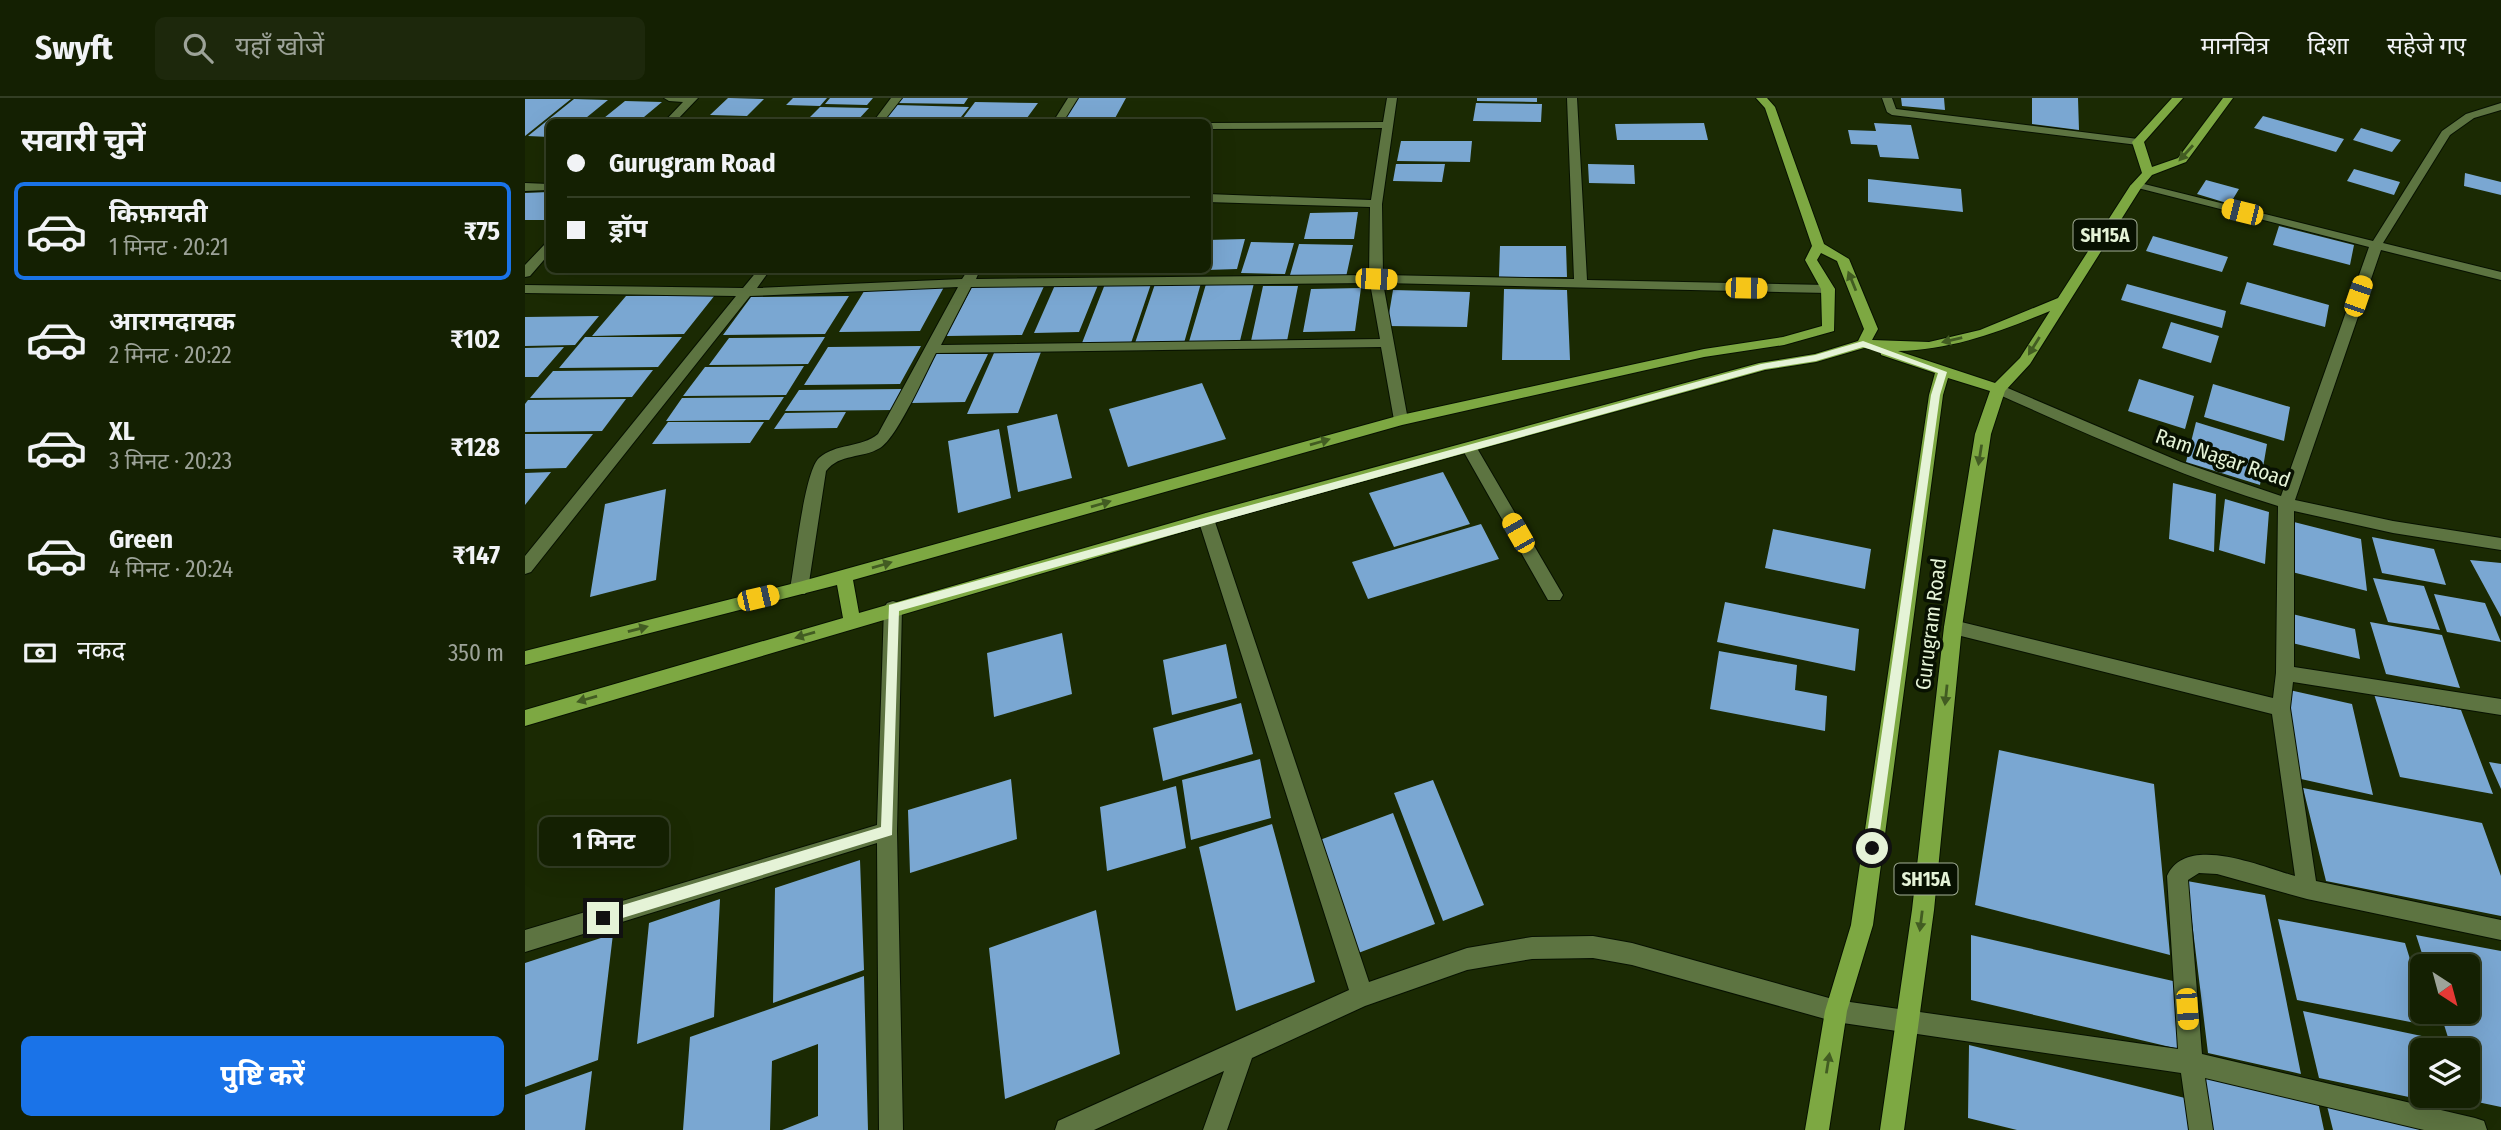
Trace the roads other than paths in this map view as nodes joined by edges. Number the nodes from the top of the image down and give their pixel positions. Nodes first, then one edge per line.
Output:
1 (669, 98) edge
2 (693, 98) edge
3 (897, 98) edge
4 (1073, 98) edge
5 (1392, 98) edge
6 (1572, 98) edge
7 (1761, 98) edge
8 (1887, 98) edge
9 (2178, 98) edge
10 (2221, 98) edge
11 (2228, 98) edge
12 (1772, 103) edge
13 (2501, 106) edge
14 (672, 119) edge
15 (880, 119) edge
16 (1060, 119) edge
17 (1387, 125) junction
18 (1211, 126) edge
19 (2138, 142) junction
20 (2148, 173) junction
21 (2136, 186) junction
22 (525, 187) edge
23 (546, 187) edge
24 (1211, 198) edge
25 (1376, 204) junction
26 (2376, 244) junction
27 (1818, 246) junction
28 (546, 250) edge
29 (525, 273) edge
30 (762, 273) edge
31 (970, 276) edge
32 (2501, 276) edge
33 (1376, 279) junction
34 (1581, 285) junction
35 (525, 289) edge
36 (1828, 289) junction
37 (747, 292) junction
38 (2062, 301) junction
39 (1387, 344) junction
40 (1863, 344) junction
41 (933, 349) junction
42 (1943, 372) junction
43 (1998, 389) junction
44 (1401, 420) junction
45 (1469, 447) junction
46 (2285, 503) junction
47 (1206, 519) junction
48 (2501, 544) edge
49 (525, 568) edge
50 (844, 576) junction
51 (799, 589) junction
52 (1553, 595) dead end
53 (893, 608) junction
54 (852, 621) junction
55 (1953, 627) junction
56 (525, 659) edge
57 (2285, 673) junction
58 (2501, 706) edge
59 (2281, 708) junction
60 (525, 718) edge
61 (887, 831) junction
62 (2307, 889) junction
63 (2501, 930) edge
64 (525, 941) edge
65 (1362, 996) junction
66 (1836, 1011) junction
67 (1908, 1022) junction
68 (1242, 1052) junction
69 (2192, 1063) junction
70 (891, 1130) edge
71 (1067, 1130) edge
72 (1215, 1130) edge
73 (1817, 1130) edge
74 (1892, 1130) edge
75 (2201, 1130) edge
76 (2475, 1130) edge

1 - 2 street
2 - 14 street
3 - 15 street
4 - 16 street
5 - 17 street
6 - 34 street
7 - 12 main road
8 - 19 street
9 - 19 main road
10 - 11 main road
11 -> 20 main road, Gurugram Road / SH15A
12 - 27 main road
13 - 26 street
17 - 18 street
17 - 25 street
19 - 20 main road
20 - 21 main road, Gurugram Road / SH15A
21 - 26 street
21 - 38 main road, Gurugram Road / SH15A
22 - 23 street
24 - 25 street
25 - 33 street
26 - 32 street
26 - 46 street
27 - 36 main road
40 -> 27 main road
28 - 29 street
30 - 37 street
31 - 33 street
31 - 37 street
31 - 41 street
33 - 34 street
33 - 39 street
34 - 36 street
35 - 37 street
36 - 44 main road
37 - 49 street
38 -> 40 main road
38 -> 43 main road, Gurugram Road / SH15A
39 - 41 street
39 - 44 street
40 - 42 main road, Ram Nagar Road
40 - 45 main road
41 - 51 street
42 - 43 main road, Ram Nagar Road
42 - 66 main road, Gurugram Road / SH15A
43 - 46 street, Ram Nagar Road
43 -> 55 main road, Gurugram Road / SH15A
50 -> 44 main road
45 - 47 main road
45 - 52 street
46 - 48 street, Ram Nagar Road
46 - 57 street
47 - 53 main road
47 - 65 street
50 - 51 main road
50 - 54 main road
56 -> 51 main road
53 - 54 main road
53 - 61 street
54 -> 60 main road
55 - 59 street
55 -> 67 main road, Gurugram Road / SH15A
57 - 58 street
57 - 59 street
59 - 62 street
61 - 64 street
61 - 70 street
62 - 63 street
62 - 69 street
65 - 66 street
65 - 68 street
66 - 67 street
73 -> 66 main road, Gurugram Road / SH15A
67 - 69 street
67 - 74 main road, Gurugram Road / SH15A
68 - 71 street
68 - 72 street
69 - 75 street
69 - 76 street

